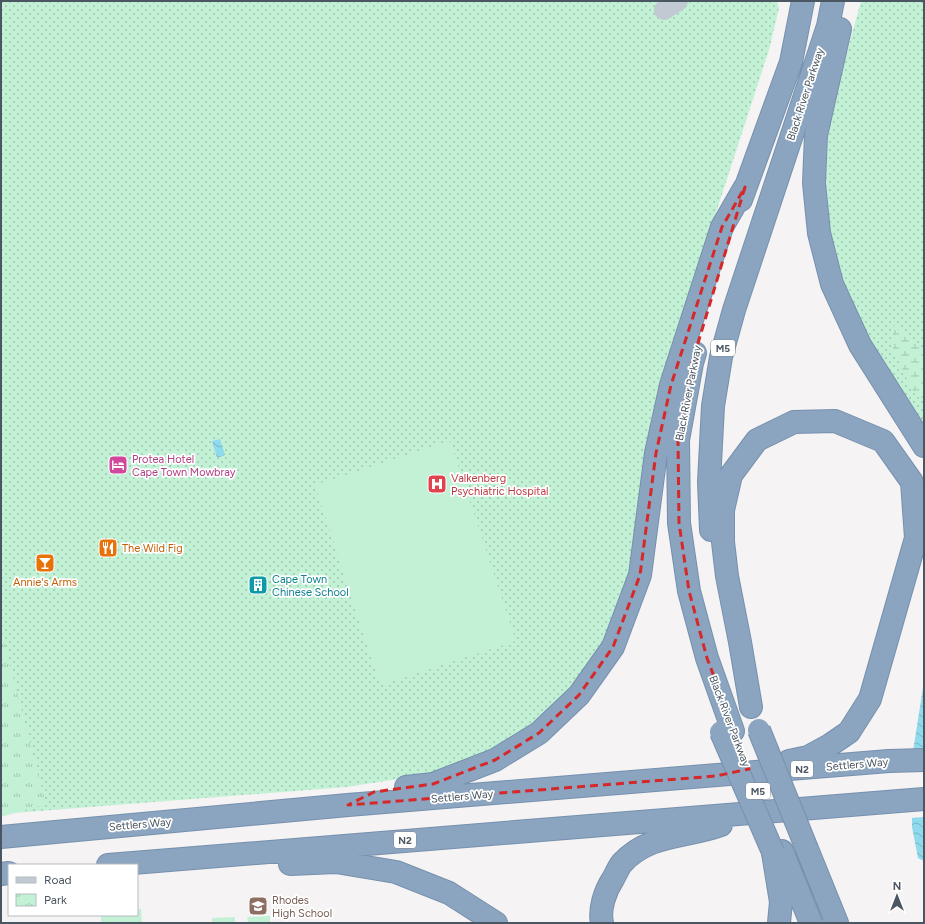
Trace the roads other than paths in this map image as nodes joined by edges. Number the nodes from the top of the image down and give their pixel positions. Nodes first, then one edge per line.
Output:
1 (804, 1) edge
2 (833, 1) edge
3 (847, 1) edge
4 (745, 187) junction
5 (924, 446) edge
6 (750, 707) junction
7 (924, 760) edge
8 (716, 776) junction
9 (924, 799) edge
10 (348, 805) junction
11 (752, 813) junction
12 (1, 837) edge
13 (777, 851) junction
14 (174, 860) junction
15 (121, 864) edge
16 (496, 923) edge
17 (602, 923) edge
18 (779, 923) edge
19 (811, 923) edge
20 (837, 923) edge

1 - 4 highway, Black River Parkway / M5
2 - 6 highway, Black River Parkway / M5
3 - 5 highway
4 - 10 highway
4 - 13 highway, Black River Parkway / M5
6 - 8 highway
6 - 20 highway, Black River Parkway / M5, bridge
7 - 8 highway, Settlers Way / N2
8 - 10 highway, Settlers Way / N2
9 - 11 highway, N2
10 - 12 highway, Settlers Way / N2
11 - 14 highway, N2
11 - 17 highway
13 - 18 highway
13 - 19 highway, Black River Parkway / M5
14 - 15 highway, N2
14 - 16 highway

